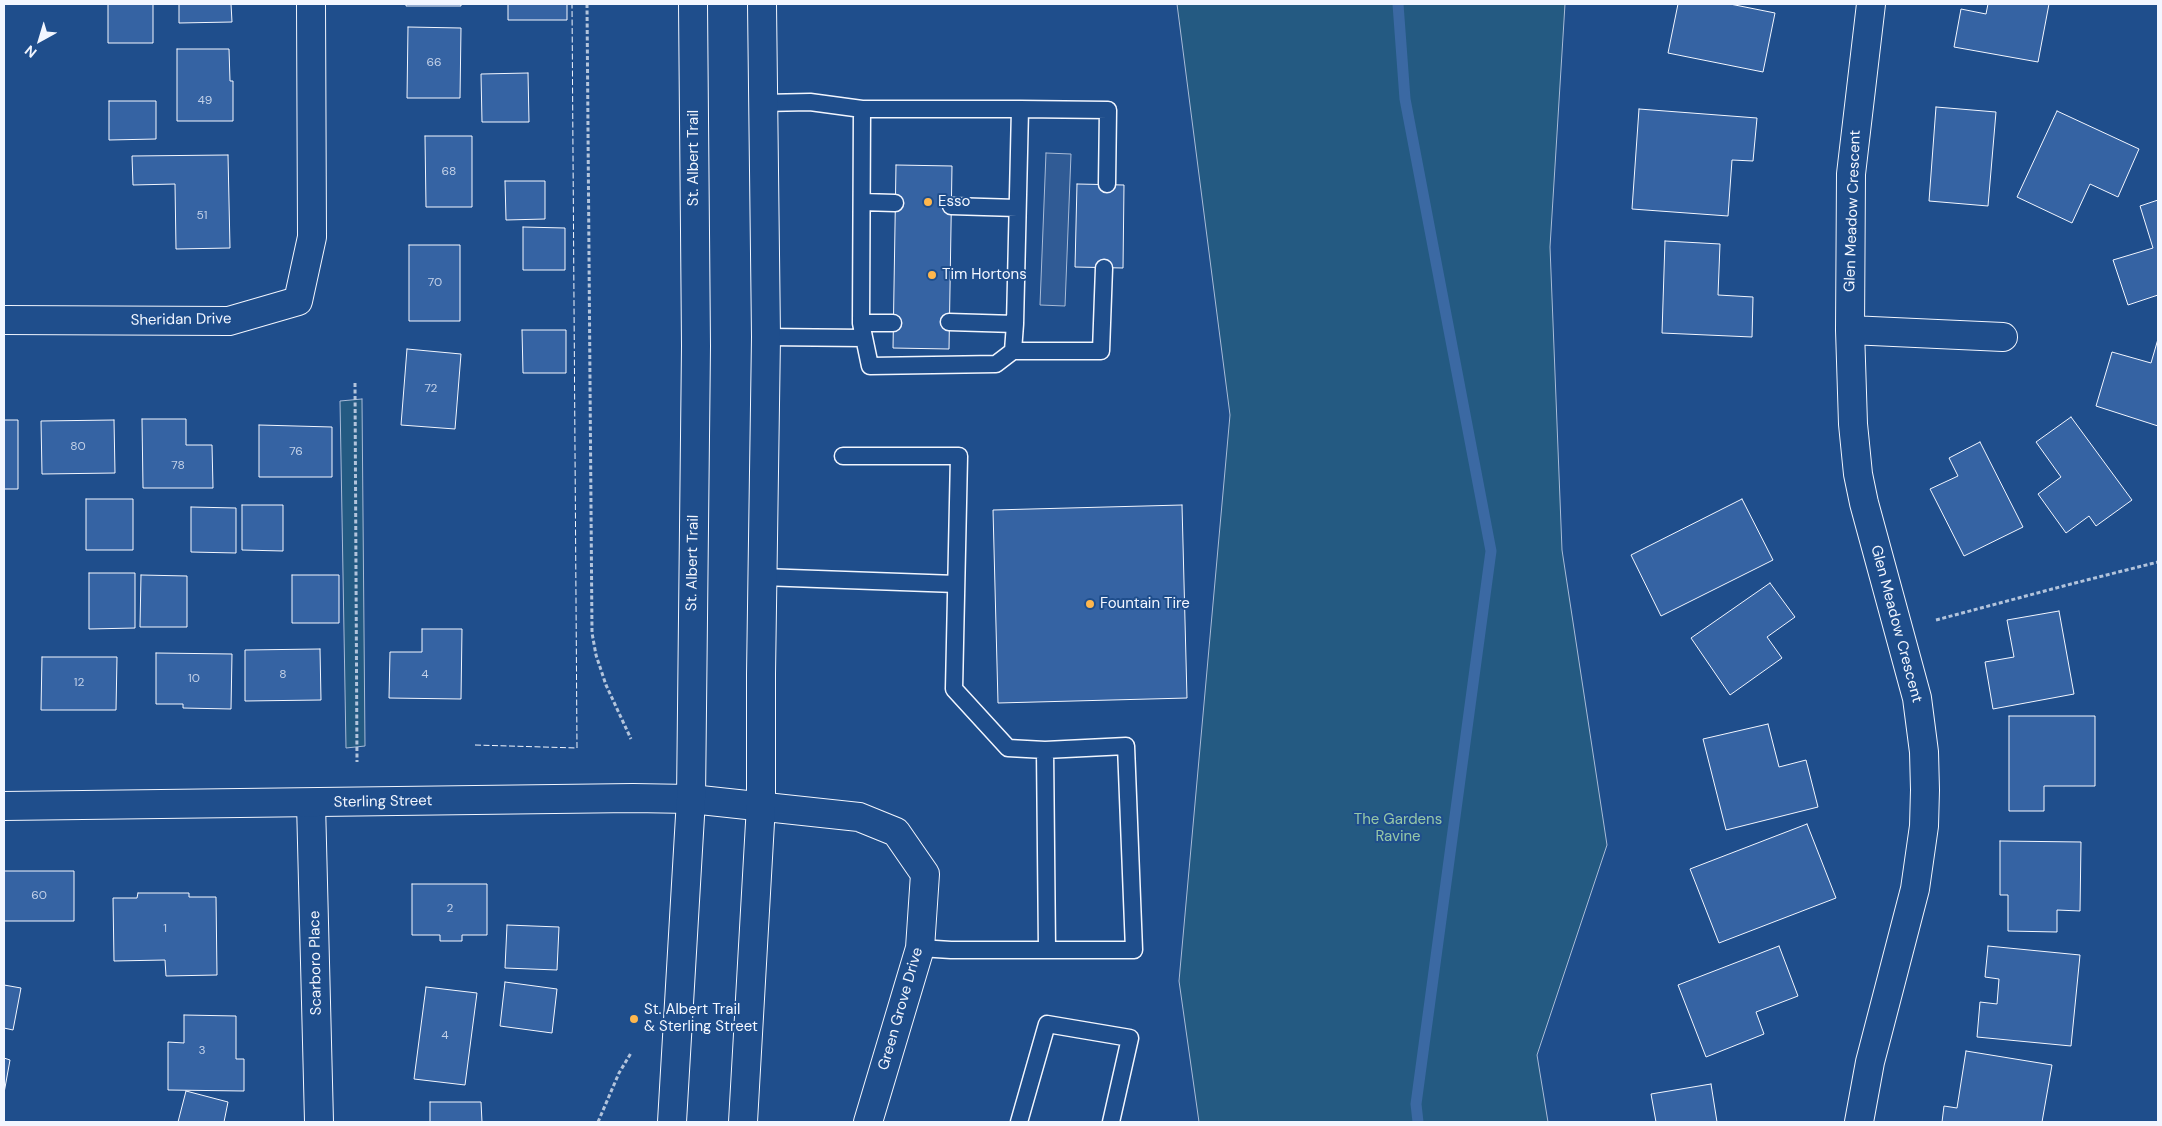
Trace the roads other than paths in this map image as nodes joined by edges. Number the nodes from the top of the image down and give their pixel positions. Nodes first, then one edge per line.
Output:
1 (311, 4) edge
2 (693, 4) edge
3 (762, 4) edge
4 (1871, 4) edge
5 (763, 103) junction
6 (862, 109) junction
7 (1020, 109) junction
8 (1107, 184) dead end
9 (862, 202) junction
10 (895, 203) dead end
11 (951, 206) dead end
12 (1017, 208) junction
13 (1104, 268) dead end
14 (4, 320) edge
15 (949, 322) dead end
16 (893, 323) dead end
17 (1015, 324) junction
18 (1850, 330) junction
19 (863, 331) junction
20 (766, 337) junction
21 (2003, 337) dead end
22 (1013, 351) junction
23 (843, 456) dead end
24 (762, 577) junction
25 (956, 584) junction
26 (1045, 750) junction
27 (691, 799) junction
28 (312, 803) junction
29 (761, 805) junction
30 (4, 806) edge
31 (920, 948) junction
32 (1047, 950) junction
33 (319, 1122) edge
34 (672, 1122) edge
35 (742, 1122) edge
36 (868, 1122) edge
37 (1020, 1122) edge
38 (1111, 1122) edge
39 (1859, 1122) edge

1 - 14 street, Sheridan Drive
2 - 27 street, St. Albert Trail
3 - 5 street
4 - 18 street, Glen Meadow Crescent
5 - 6 lane
5 - 20 street
6 - 7 lane
6 - 9 lane
7 - 8 lane
7 - 12 lane
9 - 10 lane
9 - 19 lane
11 - 12 lane
12 - 17 lane
13 - 22 lane
15 - 17 lane
16 - 19 lane
17 - 22 lane
18 - 21 street
18 - 39 street, Glen Meadow Crescent
19 - 20 lane
19 - 22 lane
20 - 24 street
23 - 25 lane
24 - 25 lane
24 - 29 street
25 - 26 lane
26 - 32 lane
26 - 32 lane
27 - 28 street, Sterling Street
27 - 29 street, Sterling Street
27 - 34 street, St. Albert Trail
28 - 30 street, Sterling Street
28 - 33 street, Scarboro Place
29 - 31 street, Green Grove Drive
29 - 35 street
31 - 32 lane
31 - 36 street, Green Grove Drive
37 - 38 lane

